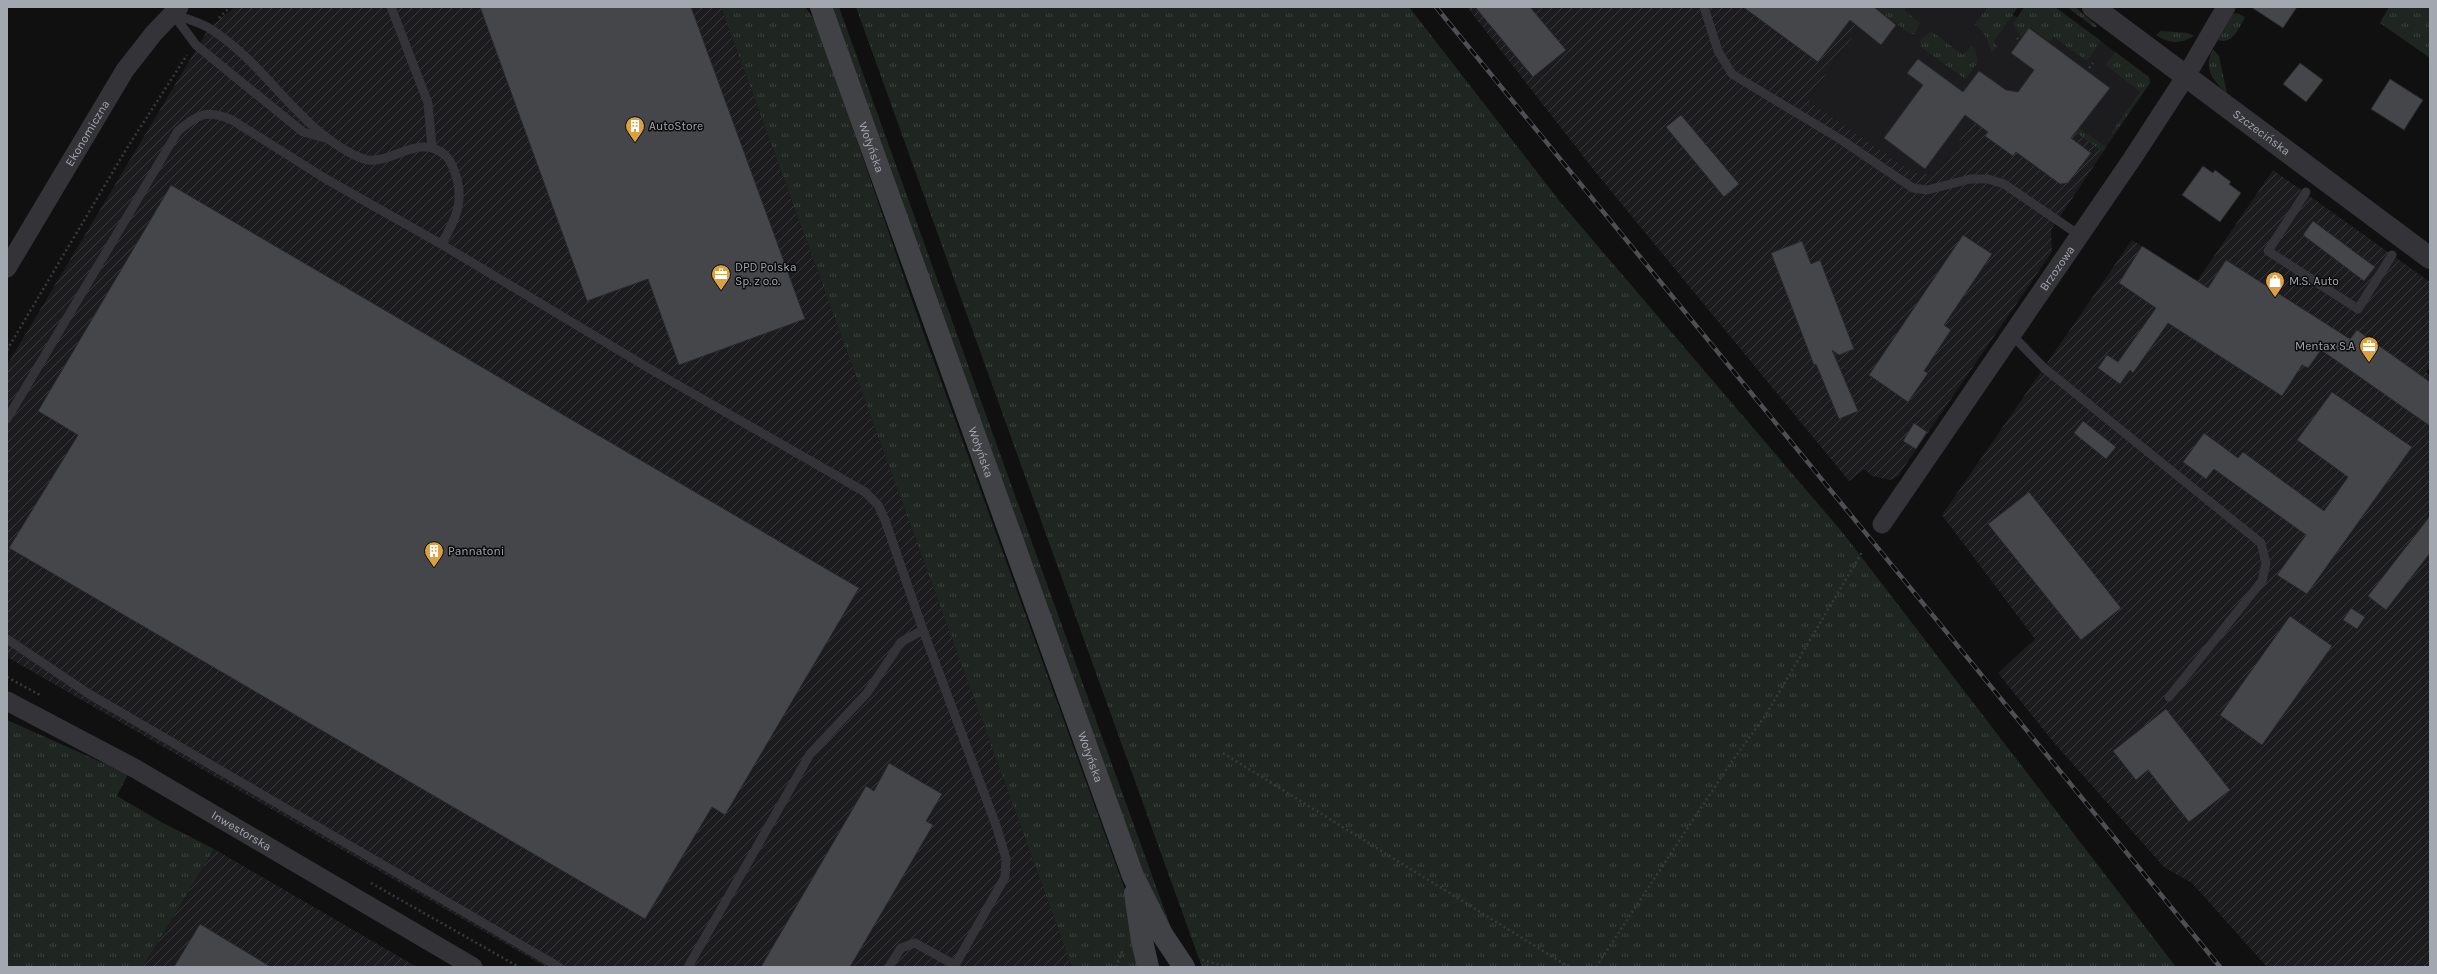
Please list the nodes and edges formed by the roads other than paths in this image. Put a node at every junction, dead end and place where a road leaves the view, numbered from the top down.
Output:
1 (391, 7) edge
2 (813, 7) edge
3 (821, 7) edge
4 (1704, 7) edge
5 (2093, 7) edge
6 (2226, 7) edge
7 (176, 10) edge
8 (828, 27) junction
9 (2186, 76) junction
10 (326, 138) junction
11 (432, 148) junction
12 (2306, 192) dead end
13 (2079, 235) junction
14 (441, 244) junction
15 (2392, 255) dead end
16 (2430, 258) edge
17 (7, 268) edge
18 (2012, 335) junction
19 (7, 419) edge
20 (1882, 524) dead end
21 (923, 630) junction
22 (7, 639) edge
23 (2169, 697) dead end
24 (7, 701) edge
25 (1133, 876) junction
26 (955, 966) edge
27 (473, 967) edge
28 (559, 967) edge
29 (688, 967) edge
30 (889, 967) edge
31 (1148, 967) edge
32 (1184, 967) edge

1 - 11 lane
2 - 8 main road, Wołyńska
3 - 8 main road, Wołyńska
4 - 13 lane
5 - 9 street, Szczecińska
6 - 9 street, Brzozowa
7 - 10 lane
7 - 10 lane
7 - 17 street, Ekonomiczna
8 - 25 main road, Wołyńska
9 - 13 street, Brzozowa
9 - 16 street, Szczecińska
10 - 11 lane
11 - 14 lane
12 - 15 lane
13 - 18 street, Brzozowa
14 - 19 lane
14 - 21 lane
18 - 20 street, Brzozowa
18 - 23 lane
21 - 26 lane
21 - 29 lane
22 - 28 lane
24 - 27 street, Inwestorska
25 - 31 main road, Wołyńska
25 - 32 main road, Wołyńska
26 - 30 lane

